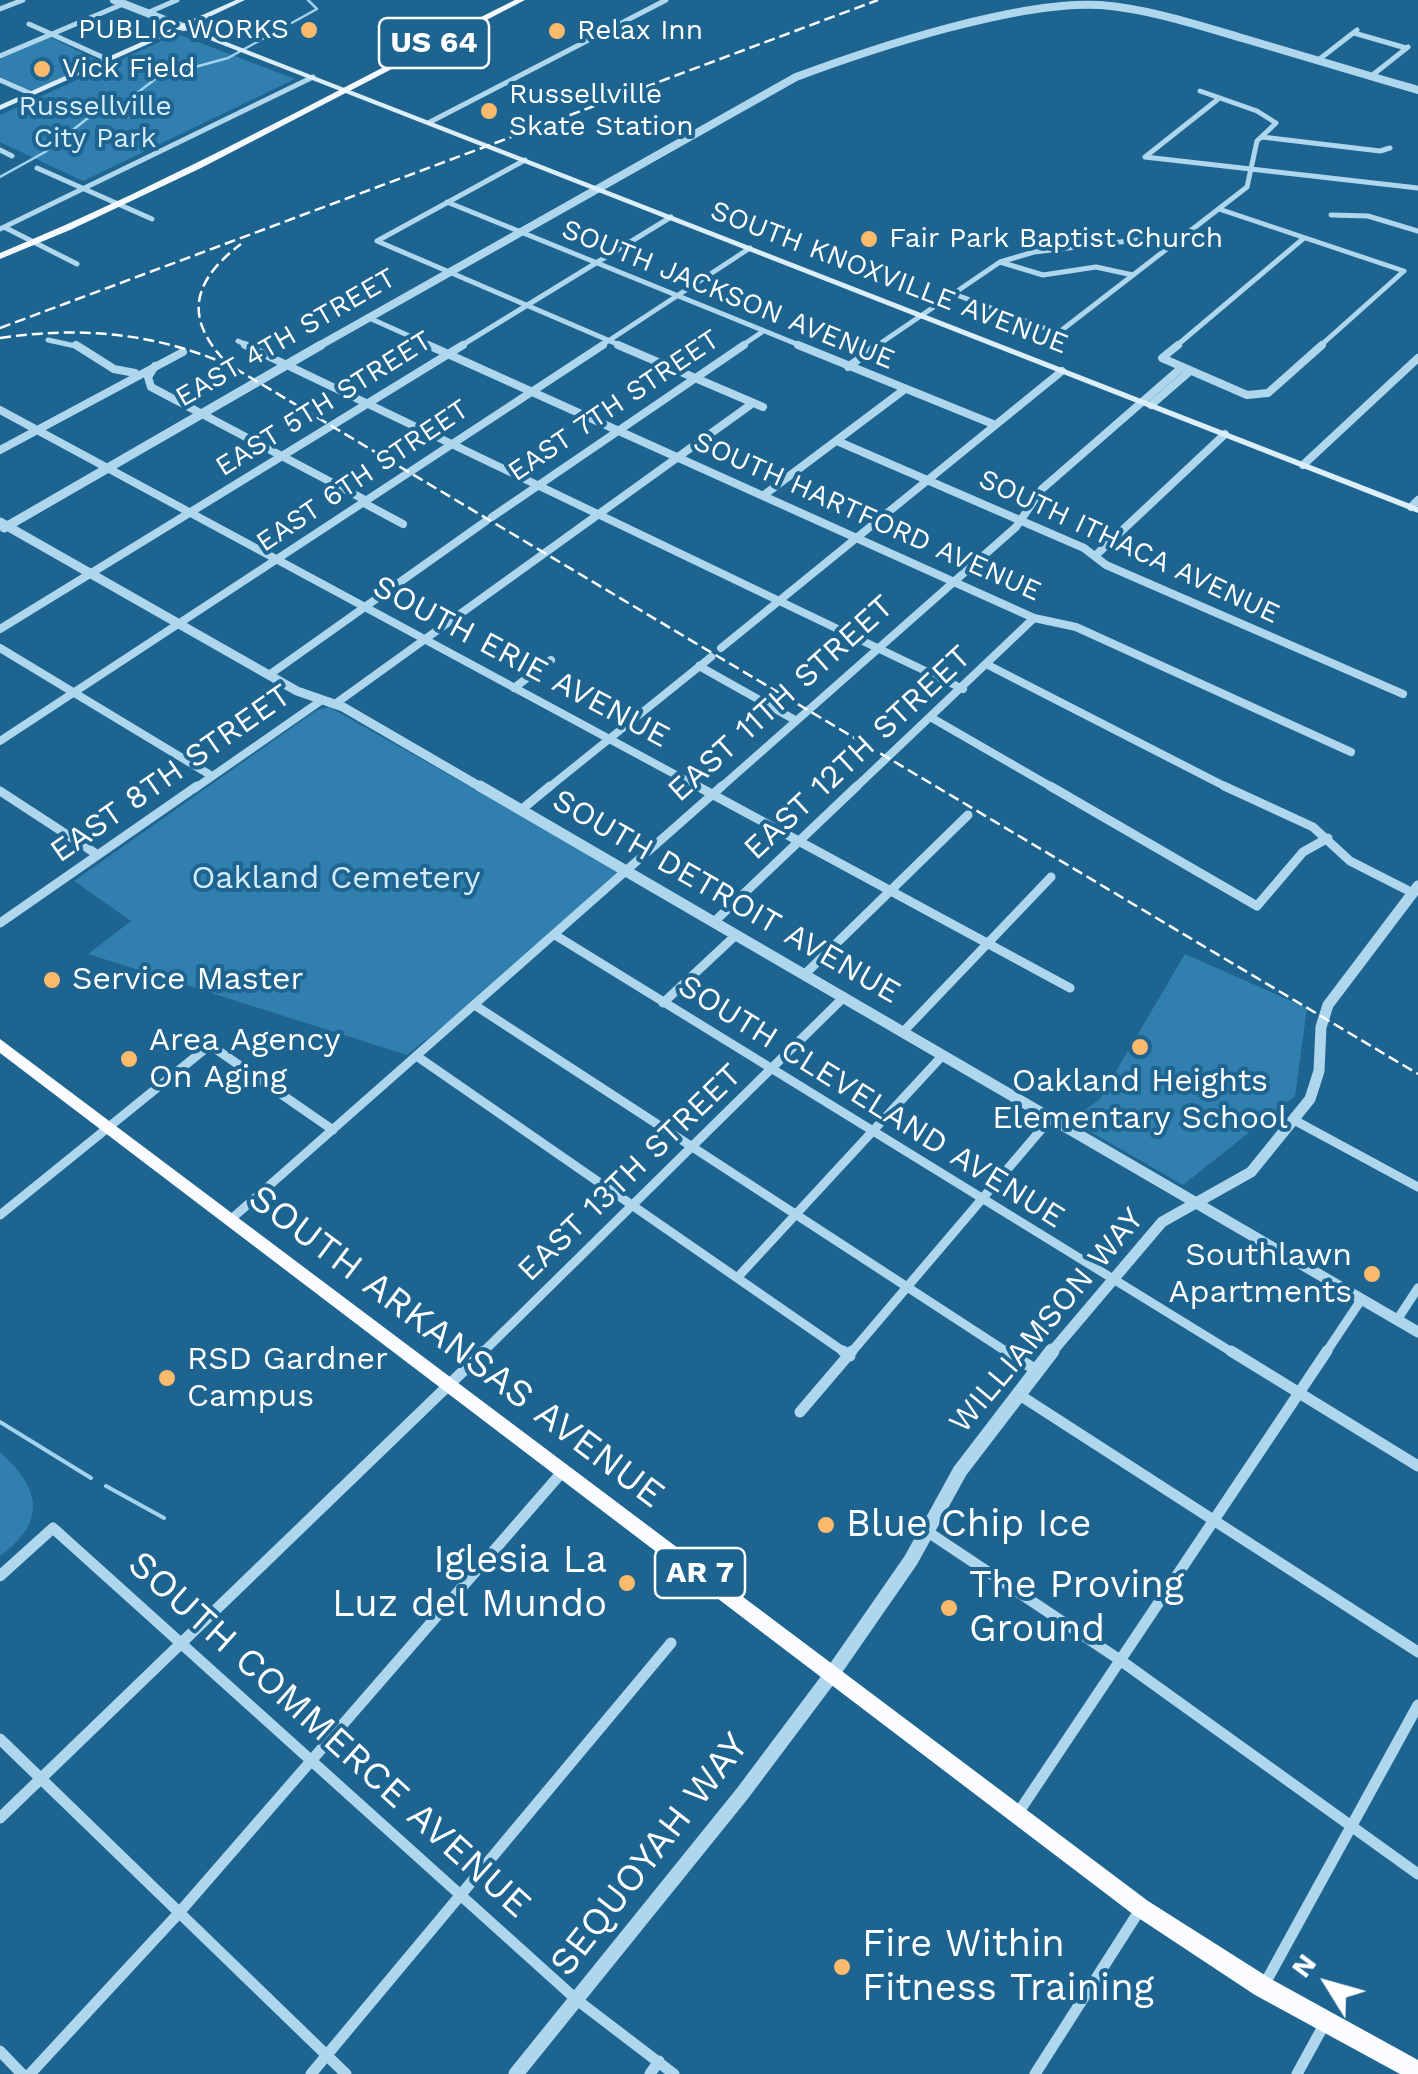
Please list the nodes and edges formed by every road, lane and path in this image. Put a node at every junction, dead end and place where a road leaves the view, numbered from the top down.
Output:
1 (22, 0) edge
2 (114, 0) edge
3 (177, 0) edge
4 (242, 0) edge
5 (520, 0) edge
6 (666, 0) edge
7 (124, 4) junction
8 (0, 9) edge
9 (147, 13) junction
10 (29, 24) dead end
11 (183, 27) junction
12 (51, 34) junction
13 (0, 56) edge
14 (109, 60) junction
15 (1317, 61) junction
16 (313, 77) junction
17 (1370, 77) junction
18 (0, 80) edge
19 (344, 89) junction
20 (1418, 90) edge
21 (1200, 91) dead end
22 (32, 94) junction
23 (1217, 100) junction
24 (0, 108) edge
25 (430, 122) junction
26 (1262, 136) junction
27 (1390, 148) dead end
28 (0, 150) edge
29 (12, 156) dead end
30 (1145, 156) joint
31 (525, 160) junction
32 (37, 168) dead end
33 (1251, 170) junction
34 (596, 187) junction
35 (81, 188) junction
36 (1418, 188) edge
37 (448, 202) junction
38 (121, 203) junction
39 (1219, 209) junction
40 (1331, 214) dead end
41 (671, 217) junction
42 (152, 219) dead end
43 (1, 227) edge
44 (517, 231) junction
45 (1418, 232) edge
46 (1304, 238) junction
47 (1146, 239) dead end
48 (36, 242) junction
49 (750, 248) junction
50 (0, 256) edge
51 (1000, 262) junction
52 (77, 264) dead end
53 (596, 264) junction
54 (446, 272) junction
55 (1133, 275) junction
56 (954, 294) junction
57 (676, 296) junction
58 (522, 307) junction
59 (918, 314) junction
60 (368, 317) junction
61 (762, 332) junction
62 (48, 340) dead end
63 (238, 342) dead end
64 (606, 342) junction
65 (183, 352) dead end
66 (447, 354) junction
67 (1418, 358) edge
68 (286, 364) junction
69 (155, 366) junction
70 (848, 367) junction
71 (1180, 369) junction
72 (1062, 370) junction
73 (143, 372) junction
74 (1190, 372) junction
75 (694, 379) junction
76 (906, 389) junction
77 (531, 392) junction
78 (367, 402) junction
79 (753, 403) junction
80 (1146, 403) junction
81 (763, 407) dead end
82 (0, 410) edge
83 (200, 414) junction
84 (993, 424) junction
85 (36, 430) junction
86 (619, 431) junction
87 (1225, 434) junction
88 (837, 441) junction
89 (452, 443) junction
90 (0, 450) edge
91 (284, 456) junction
92 (678, 457) junction
93 (1304, 465) junction
94 (106, 469) junction
95 (926, 479) junction
96 (539, 486) junction
97 (764, 495) junction
98 (363, 501) junction
99 (1416, 506) edge
100 (190, 514) junction
101 (599, 514) junction
102 (1020, 521) junction
103 (403, 524) dead end
104 (2, 526) edge
105 (856, 536) junction
106 (1096, 556) junction
107 (277, 560) junction
108 (90, 574) junction
109 (952, 580) junction
110 (780, 599) junction
111 (366, 608) junction
112 (1034, 618) junction
113 (179, 625) junction
114 (0, 629) edge
115 (424, 640) junction
116 (877, 647) junction
117 (0, 648) edge
118 (721, 648) dead end
119 (710, 657) dead end
120 (551, 660) dead end
121 (988, 665) junction
122 (700, 666) junction
123 (270, 675) junction
124 (514, 688) junction
125 (962, 689) junction
126 (74, 693) junction
127 (1403, 694) dead end
128 (322, 700) junction
129 (335, 704) junction
130 (932, 718) junction
131 (795, 720) junction
132 (609, 738) junction
133 (0, 741) edge
134 (1351, 752) dead end
135 (212, 776) junction
136 (0, 791) edge
137 (712, 792) junction
138 (521, 810) junction
139 (968, 815) dead end
140 (1328, 838) junction
141 (800, 841) junction
142 (98, 855) junction
143 (626, 871) junction
144 (1051, 877) dead end
145 (1415, 889) edge
146 (892, 891) junction
147 (714, 922) junction
148 (0, 923) edge
149 (555, 935) junction
150 (736, 935) junction
151 (988, 943) junction
152 (805, 974) junction
153 (1070, 988) dead end
154 (844, 998) junction
155 (662, 1003) junction
156 (476, 1006) junction
157 (903, 1032) junction
158 (0, 1045) edge
159 (418, 1056) junction
160 (944, 1056) junction
161 (773, 1070) junction
162 (1051, 1118) junction
163 (1294, 1120) junction
164 (109, 1128) junction
165 (333, 1130) junction
166 (872, 1132) junction
167 (692, 1148) junction
168 (1418, 1188) edge
169 (981, 1201) junction
170 (1197, 1202) junction
171 (634, 1206) junction
172 (1, 1212) edge
173 (794, 1216) junction
174 (229, 1221) junction
175 (738, 1278) junction
176 (1114, 1280) junction
177 (1418, 1288) edge
178 (907, 1289) junction
179 (1362, 1300) junction
180 (1397, 1320) junction
181 (1418, 1332) edge
182 (850, 1356) junction
183 (1036, 1370) junction
184 (448, 1382) junction
185 (1018, 1394) junction
186 (1299, 1395) junction
187 (800, 1412) dead end
188 (1418, 1466) edge
189 (563, 1471) junction
190 (1215, 1522) junction
191 (53, 1528) joint
192 (928, 1532) junction
193 (0, 1576) edge
194 (179, 1641) junction
195 (670, 1643) dead end
196 (1418, 1652) edge
197 (1120, 1660) junction
198 (832, 1674) junction
199 (1418, 1706) edge
200 (0, 1738) edge
201 (312, 1761) junction
202 (40, 1777) junction
203 (1017, 1815) junction
204 (0, 1818) edge
205 (1349, 1827) junction
206 (1418, 1874) edge
207 (463, 1896) junction
208 (1140, 1908) junction
209 (178, 1914) junction
210 (1262, 1988) junction
211 (577, 2000) junction
212 (1325, 2023) junction
213 (0, 2050) edge
214 (326, 2055) junction
215 (660, 2061) junction
216 (1418, 2072) edge
217 (22, 2074) edge
218 (30, 2074) edge
219 (311, 2074) edge
220 (346, 2074) edge
221 (516, 2074) edge
222 (650, 2074) edge
223 (674, 2074) edge
224 (1035, 2074) edge
225 (1297, 2074) edge

1 - 8 street
2 - 7 street
3 - 9 street
4 - 11 main road
5 - 19 main road, US 64
6 - 25 street
7 - 9 street
7 - 12 street
9 - 11 street
10 - 12 street
11 - 14 main road
11 - 16 main road, SOUTH KNOXVILLE AVENUE
12 - 13 street
12 - 14 street
14 - 22 main road
15 - 17 street, EAST 4TH STREET
15 - 17 street
15 - 34 street, EAST 4TH STREET
16 - 19 main road, SOUTH KNOXVILLE AVENUE
16 - 35 street
17 - 20 street, EAST 4TH STREET
18 - 22 street
19 - 25 main road, SOUTH KNOXVILLE AVENUE
19 - 38 main road, US 64
21 - 23 street
22 - 24 main road
23 - 26 street
23 - 30 street
25 - 31 main road, SOUTH KNOXVILLE AVENUE
26 - 27 street
26 - 33 street
28 - 29 street
30 - 33 street
31 - 34 main road, SOUTH KNOXVILLE AVENUE
31 - 37 street
32 - 35 street
33 - 36 street
33 - 39 street
34 - 41 main road, SOUTH KNOXVILLE AVENUE
34 - 44 street, EAST 4TH STREET
35 - 38 street
35 - 43 street
37 - 44 street, SOUTH JACKSON AVENUE
37 - 54 street
38 - 42 street
38 - 48 main road, US 64
39 - 46 street
39 - 55 street
40 - 45 street
41 - 49 main road, SOUTH KNOXVILLE AVENUE
41 - 53 street, EAST 5TH STREET
43 - 48 street
44 - 53 street, SOUTH JACKSON AVENUE
44 - 54 street, EAST 4TH STREET
46 - 71 street
46 - 74 street
47 - 51 street
48 - 50 main road, US 64
48 - 52 street
49 - 57 street, EAST 6TH STREET
49 - 59 main road, SOUTH KNOXVILLE AVENUE
51 - 55 street
51 - 56 street
53 - 57 street, SOUTH JACKSON AVENUE
53 - 58 street, EAST 5TH STREET
54 - 58 street
54 - 60 street, EAST 4TH STREET
55 - 56 street
56 - 59 street
57 - 61 street, SOUTH JACKSON AVENUE
57 - 64 street, EAST 6TH STREET
58 - 64 street
58 - 66 street, EAST 5TH STREET
59 - 70 street
59 - 72 main road, SOUTH KNOXVILLE AVENUE
60 - 66 street, SOUTH HARTFORD AVENUE
60 - 68 street, EAST 4TH STREET
61 - 70 street, SOUTH JACKSON AVENUE
61 - 75 street, EAST 7TH STREET
62 - 73 street
63 - 68 street
64 - 75 street
64 - 77 street, EAST 6TH STREET
65 - 69 street
66 - 77 street, SOUTH HARTFORD AVENUE
66 - 78 street, EAST 5TH STREET
67 - 93 street
68 - 78 street
68 - 83 street, EAST 4TH STREET
69 - 73 street
69 - 83 street
70 - 76 street, SOUTH JACKSON AVENUE
71 - 74 street
71 - 80 street, EAST 11TH STREET
72 - 80 main road, SOUTH KNOXVILLE AVENUE
72 - 84 street
73 - 85 street
74 - 80 street, EAST 11TH STREET
75 - 79 street
75 - 86 street, EAST 7TH STREET
76 - 84 street, SOUTH JACKSON AVENUE
76 - 88 street
77 - 86 street, SOUTH HARTFORD AVENUE
77 - 89 street, EAST 6TH STREET
78 - 89 street
78 - 91 street, EAST 5TH STREET
79 - 81 street
79 - 92 street, EAST 8TH STREET
80 - 87 main road, SOUTH KNOXVILLE AVENUE
80 - 102 street, EAST 11TH STREET
82 - 85 street, SOUTH ERIE AVENUE
83 - 91 street
83 - 94 street, EAST 4TH STREET
84 - 95 street
85 - 90 street
85 - 94 street, SOUTH ERIE AVENUE
86 - 92 street, SOUTH HARTFORD AVENUE
86 - 96 street, EAST 7TH STREET
87 - 93 main road, SOUTH KNOXVILLE AVENUE
87 - 106 street
88 - 95 street, SOUTH ITHACA AVENUE
88 - 97 street
89 - 96 street
89 - 98 street, EAST 6TH STREET
91 - 98 street
91 - 100 street, EAST 5TH STREET
92 - 97 street, SOUTH HARTFORD AVENUE
92 - 101 street, EAST 8TH STREET
93 - 99 main road, SOUTH KNOXVILLE AVENUE
94 - 100 street, SOUTH ERIE AVENUE
94 - 104 street, EAST 4TH STREET
95 - 102 street, SOUTH ITHACA AVENUE
95 - 105 street
96 - 101 street
96 - 111 street, EAST 7TH STREET
97 - 105 street, SOUTH HARTFORD AVENUE
98 - 103 street
98 - 107 street, EAST 6TH STREET
100 - 107 street, SOUTH ERIE AVENUE
100 - 108 street, EAST 5TH STREET
101 - 110 street
101 - 115 street, EAST 8TH STREET
102 - 106 street, SOUTH ITHACA AVENUE
102 - 109 street, EAST 11TH STREET
104 - 108 street, SOUTH DETROIT AVENUE
105 - 109 street, SOUTH HARTFORD AVENUE
105 - 110 street
106 - 127 street, SOUTH ITHACA AVENUE
107 - 111 street, SOUTH ERIE AVENUE
107 - 113 street, EAST 6TH STREET
108 - 113 street, SOUTH DETROIT AVENUE
108 - 114 street, EAST 5TH STREET
109 - 112 street, SOUTH HARTFORD AVENUE
109 - 116 street, EAST 11TH STREET
110 - 116 street
110 - 118 street
111 - 115 street, SOUTH ERIE AVENUE
111 - 123 street, EAST 7TH STREET
112 - 121 street, EAST 12TH STREET
112 - 134 street, SOUTH HARTFORD AVENUE
113 - 123 street, SOUTH DETROIT AVENUE
113 - 126 street, EAST 6TH STREET
115 - 124 street, SOUTH ERIE AVENUE
115 - 129 street, EAST 8TH STREET
116 - 125 street
116 - 131 street, EAST 11TH STREET
117 - 126 street
119 - 122 street
120 - 124 street
121 - 125 street, EAST 12TH STREET
121 - 140 street
122 - 131 street
122 - 132 street
123 - 128 street, SOUTH DETROIT AVENUE
124 - 132 street, SOUTH ERIE AVENUE
125 - 130 street, EAST 12TH STREET
126 - 133 street, EAST 6TH STREET
126 - 135 street
128 - 129 street, SOUTH DETROIT AVENUE
128 - 135 street, EAST 8TH STREET
129 - 138 street, SOUTH DETROIT AVENUE
130 - 140 street
130 - 141 street, EAST 12TH STREET
131 - 137 street, EAST 11TH STREET
132 - 137 street, SOUTH ERIE AVENUE
132 - 138 street
135 - 142 street, EAST 8TH STREET
136 - 142 street
137 - 141 street, SOUTH ERIE AVENUE
137 - 143 street, EAST 11TH STREET
138 - 143 street, SOUTH DETROIT AVENUE
139 - 146 street
140 - 145 street
141 - 146 street, SOUTH ERIE AVENUE
141 - 147 street, EAST 12TH STREET
142 - 148 street, EAST 8TH STREET
143 - 147 street, SOUTH DETROIT AVENUE
143 - 149 street, EAST 11TH STREET
144 - 151 street
145 - 163 street, WILLIAMSON WAY
146 - 151 street, SOUTH ERIE AVENUE
146 - 152 street
147 - 150 street, SOUTH DETROIT AVENUE
149 - 155 street, SOUTH CLEVELAND AVENUE
149 - 156 street, EAST 11TH STREET
150 - 152 street, SOUTH DETROIT AVENUE
150 - 155 street
151 - 153 street, SOUTH ERIE AVENUE
151 - 157 street
152 - 154 street, SOUTH DETROIT AVENUE
154 - 157 street, SOUTH DETROIT AVENUE
154 - 161 street, EAST 13TH STREET
155 - 161 street, SOUTH CLEVELAND AVENUE
156 - 159 street, EAST 11TH STREET
156 - 167 street
157 - 160 street, SOUTH DETROIT AVENUE
158 - 164 highway, SOUTH ARKANSAS AVENUE / AR 7
159 - 165 street, EAST 11TH STREET
159 - 171 street
160 - 162 street, SOUTH DETROIT AVENUE
160 - 166 street
161 - 166 street, SOUTH CLEVELAND AVENUE
161 - 167 street, EAST 13TH STREET
162 - 169 street
162 - 170 street, SOUTH DETROIT AVENUE
163 - 168 street
163 - 170 street, WILLIAMSON WAY
164 - 165 street
164 - 172 street
164 - 174 highway, SOUTH ARKANSAS AVENUE / AR 7
165 - 174 street, EAST 11TH STREET
166 - 169 street, SOUTH CLEVELAND AVENUE
166 - 173 street
167 - 171 street, EAST 13TH STREET
167 - 173 street
169 - 176 street, SOUTH CLEVELAND AVENUE
169 - 178 street
170 - 176 street, WILLIAMSON WAY
170 - 179 street, SOUTH DETROIT AVENUE
171 - 175 street
171 - 184 street, EAST 13TH STREET
173 - 175 street
173 - 178 street
174 - 184 highway, SOUTH ARKANSAS AVENUE / AR 7
175 - 182 street
176 - 183 street, WILLIAMSON WAY
176 - 186 street, SOUTH CLEVELAND AVENUE
177 - 180 street
178 - 182 street
178 - 183 street
179 - 180 street, SOUTH DETROIT AVENUE
179 - 186 street
180 - 181 street, SOUTH DETROIT AVENUE
182 - 187 street
183 - 185 street, WILLIAMSON WAY
184 - 189 highway, SOUTH ARKANSAS AVENUE / AR 7
184 - 194 street, EAST 13TH STREET
185 - 190 street
185 - 192 street, WILLIAMSON WAY
186 - 188 street, SOUTH CLEVELAND AVENUE
186 - 190 street
189 - 198 highway, SOUTH ARKANSAS AVENUE / AR 7
189 - 201 street
190 - 196 street
190 - 197 street
191 - 193 street
191 - 194 street, SOUTH COMMERCE AVENUE
192 - 197 street
192 - 198 street, WILLIAMSON WAY
194 - 201 street, SOUTH COMMERCE AVENUE
194 - 202 street, EAST 13TH STREET
195 - 207 street
197 - 203 street
197 - 205 street
198 - 203 highway, SOUTH ARKANSAS AVENUE / AR 7
198 - 211 street, SEQUOYAH WAY
199 - 205 street
200 - 202 street
201 - 207 street, SOUTH COMMERCE AVENUE
201 - 209 street
202 - 204 street, EAST 13TH STREET
202 - 209 street
203 - 208 highway, SOUTH ARKANSAS AVENUE / AR 7
205 - 206 street
205 - 210 street
207 - 211 street, SOUTH COMMERCE AVENUE
207 - 214 street
208 - 210 highway, SOUTH ARKANSAS AVENUE / AR 7
208 - 224 street
209 - 214 street
209 - 218 street
210 - 212 highway, SOUTH ARKANSAS AVENUE / AR 7
211 - 215 street, SOUTH COMMERCE AVENUE
211 - 221 street, SEQUOYAH WAY
212 - 216 highway, SOUTH ARKANSAS AVENUE / AR 7
212 - 225 street
213 - 217 street
214 - 219 street
214 - 220 street
215 - 222 street
215 - 223 street

